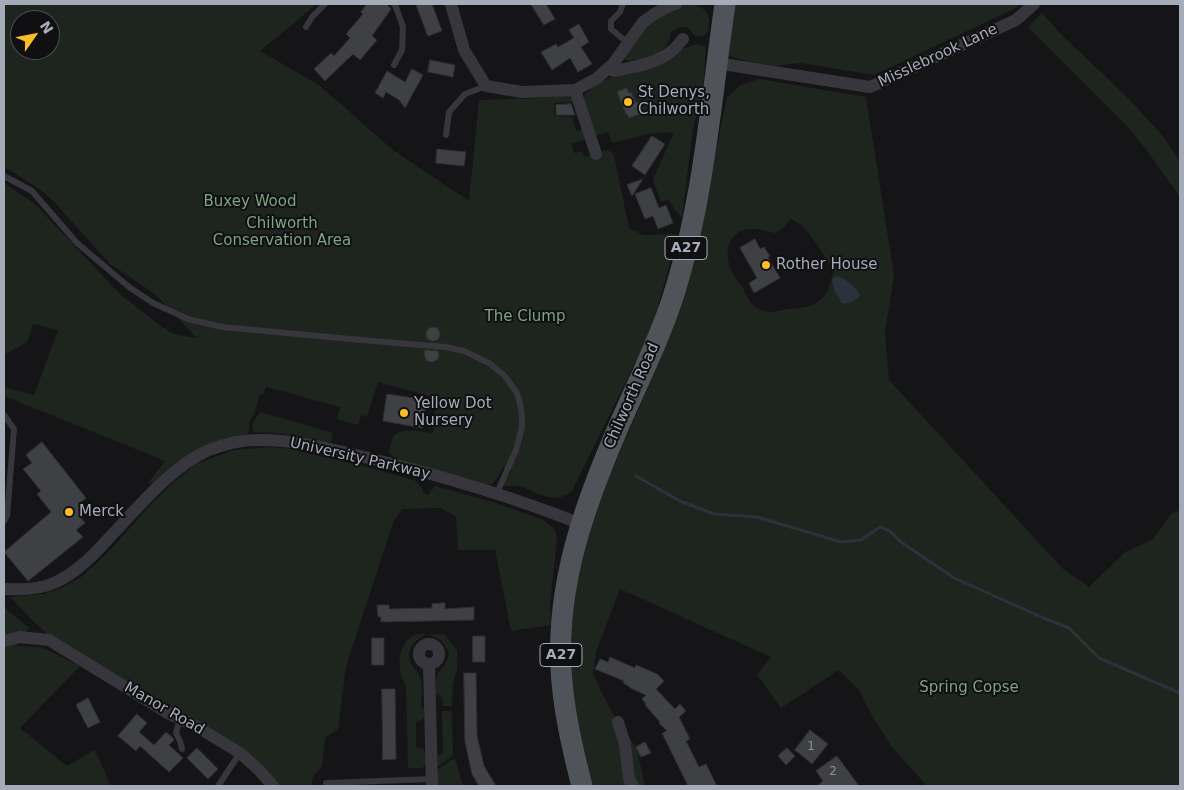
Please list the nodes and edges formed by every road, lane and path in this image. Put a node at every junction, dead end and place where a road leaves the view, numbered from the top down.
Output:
1 (325, 4) edge
2 (394, 4) edge
3 (451, 4) edge
4 (623, 4) edge
5 (676, 4) edge
6 (721, 4) edge
7 (1034, 4) edge
8 (306, 27) dead end
9 (683, 39) dead end
10 (628, 43) junction
11 (716, 63) junction
12 (394, 65) dead end
13 (608, 68) junction
14 (486, 86) junction
15 (575, 90) junction
16 (446, 135) dead end
17 (596, 154) dead end
18 (4, 176) edge
19 (4, 415) edge
20 (10, 470) junction
21 (4, 477) edge
22 (497, 493) junction
23 (4, 521) edge
24 (581, 524) junction
25 (4, 589) edge
26 (4, 641) edge
27 (429, 664) dead end
28 (180, 719) junction
29 (618, 722) dead end
30 (182, 749) dead end
31 (240, 753) junction
32 (432, 782) edge
33 (326, 783) dead end
34 (218, 786) edge
35 (273, 786) edge
36 (582, 786) edge
37 (633, 786) edge

1 - 8 lane
2 - 12 lane
3 - 14 street
4 - 10 lane
5 - 10 street
6 - 11 main road, Chilworth Road / A27
7 - 11 street, Misslebrook Lane
9 - 13 street
10 - 13 street
11 - 24 main road, Chilworth Road / A27
13 - 15 street
14 - 15 street
14 - 16 lane
15 - 17 street
18 - 22 lane
19 - 20 lane
20 - 21 lane
20 - 23 lane
22 - 24 street, University Parkway
22 - 25 street, University Parkway
24 - 36 main road, Chilworth Road / A27
26 - 28 street, Manor Road
27 - 32 street
28 - 30 lane
28 - 31 street, Manor Road
29 - 37 street
31 - 34 lane
31 - 35 street, Manor Road
32 - 33 lane

